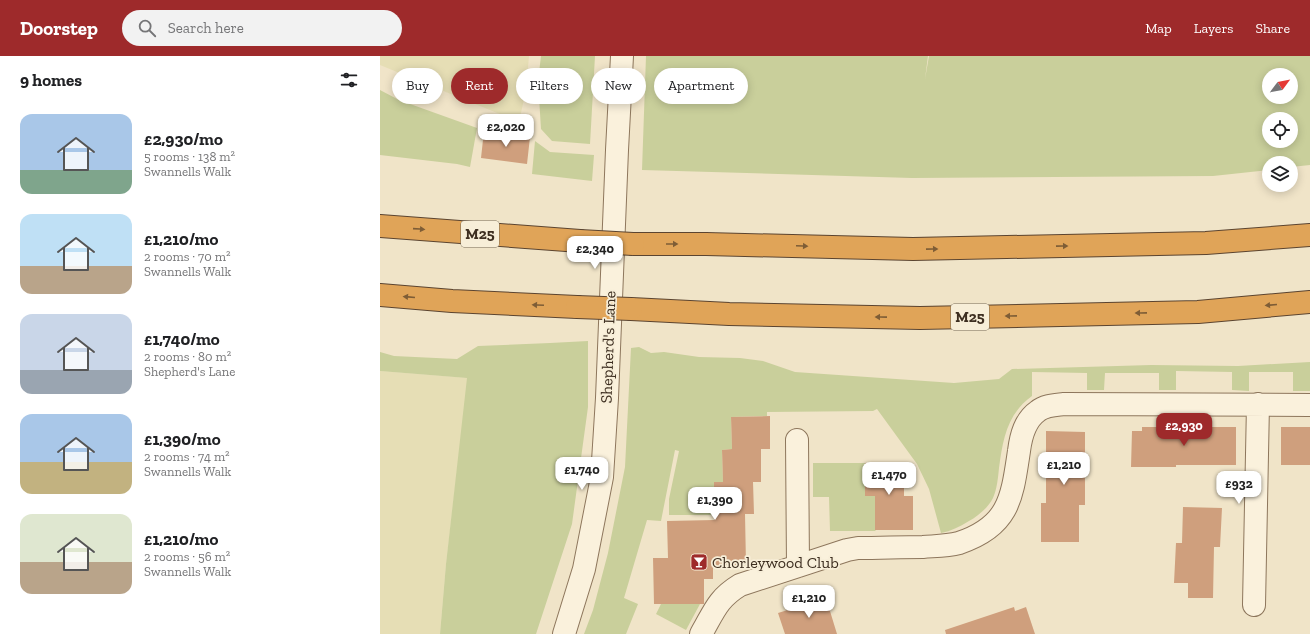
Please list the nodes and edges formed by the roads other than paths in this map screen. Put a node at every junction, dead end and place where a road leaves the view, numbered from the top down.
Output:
1 (622, 56) edge
2 (380, 226) edge
3 (1310, 235) edge
4 (380, 295) edge
5 (1310, 302) edge
6 (1258, 404) junction
7 (1310, 405) edge
8 (797, 440) dead end
9 (798, 566) junction
10 (1254, 605) dead end
11 (564, 634) edge
12 (701, 634) edge

1 - 11 street, Shepherd's Lane
2 -> 3 highway, M25, bridge
5 -> 4 highway, M25, bridge
6 - 7 street
6 - 9 street
6 - 10 street
8 - 9 street
9 - 12 street

